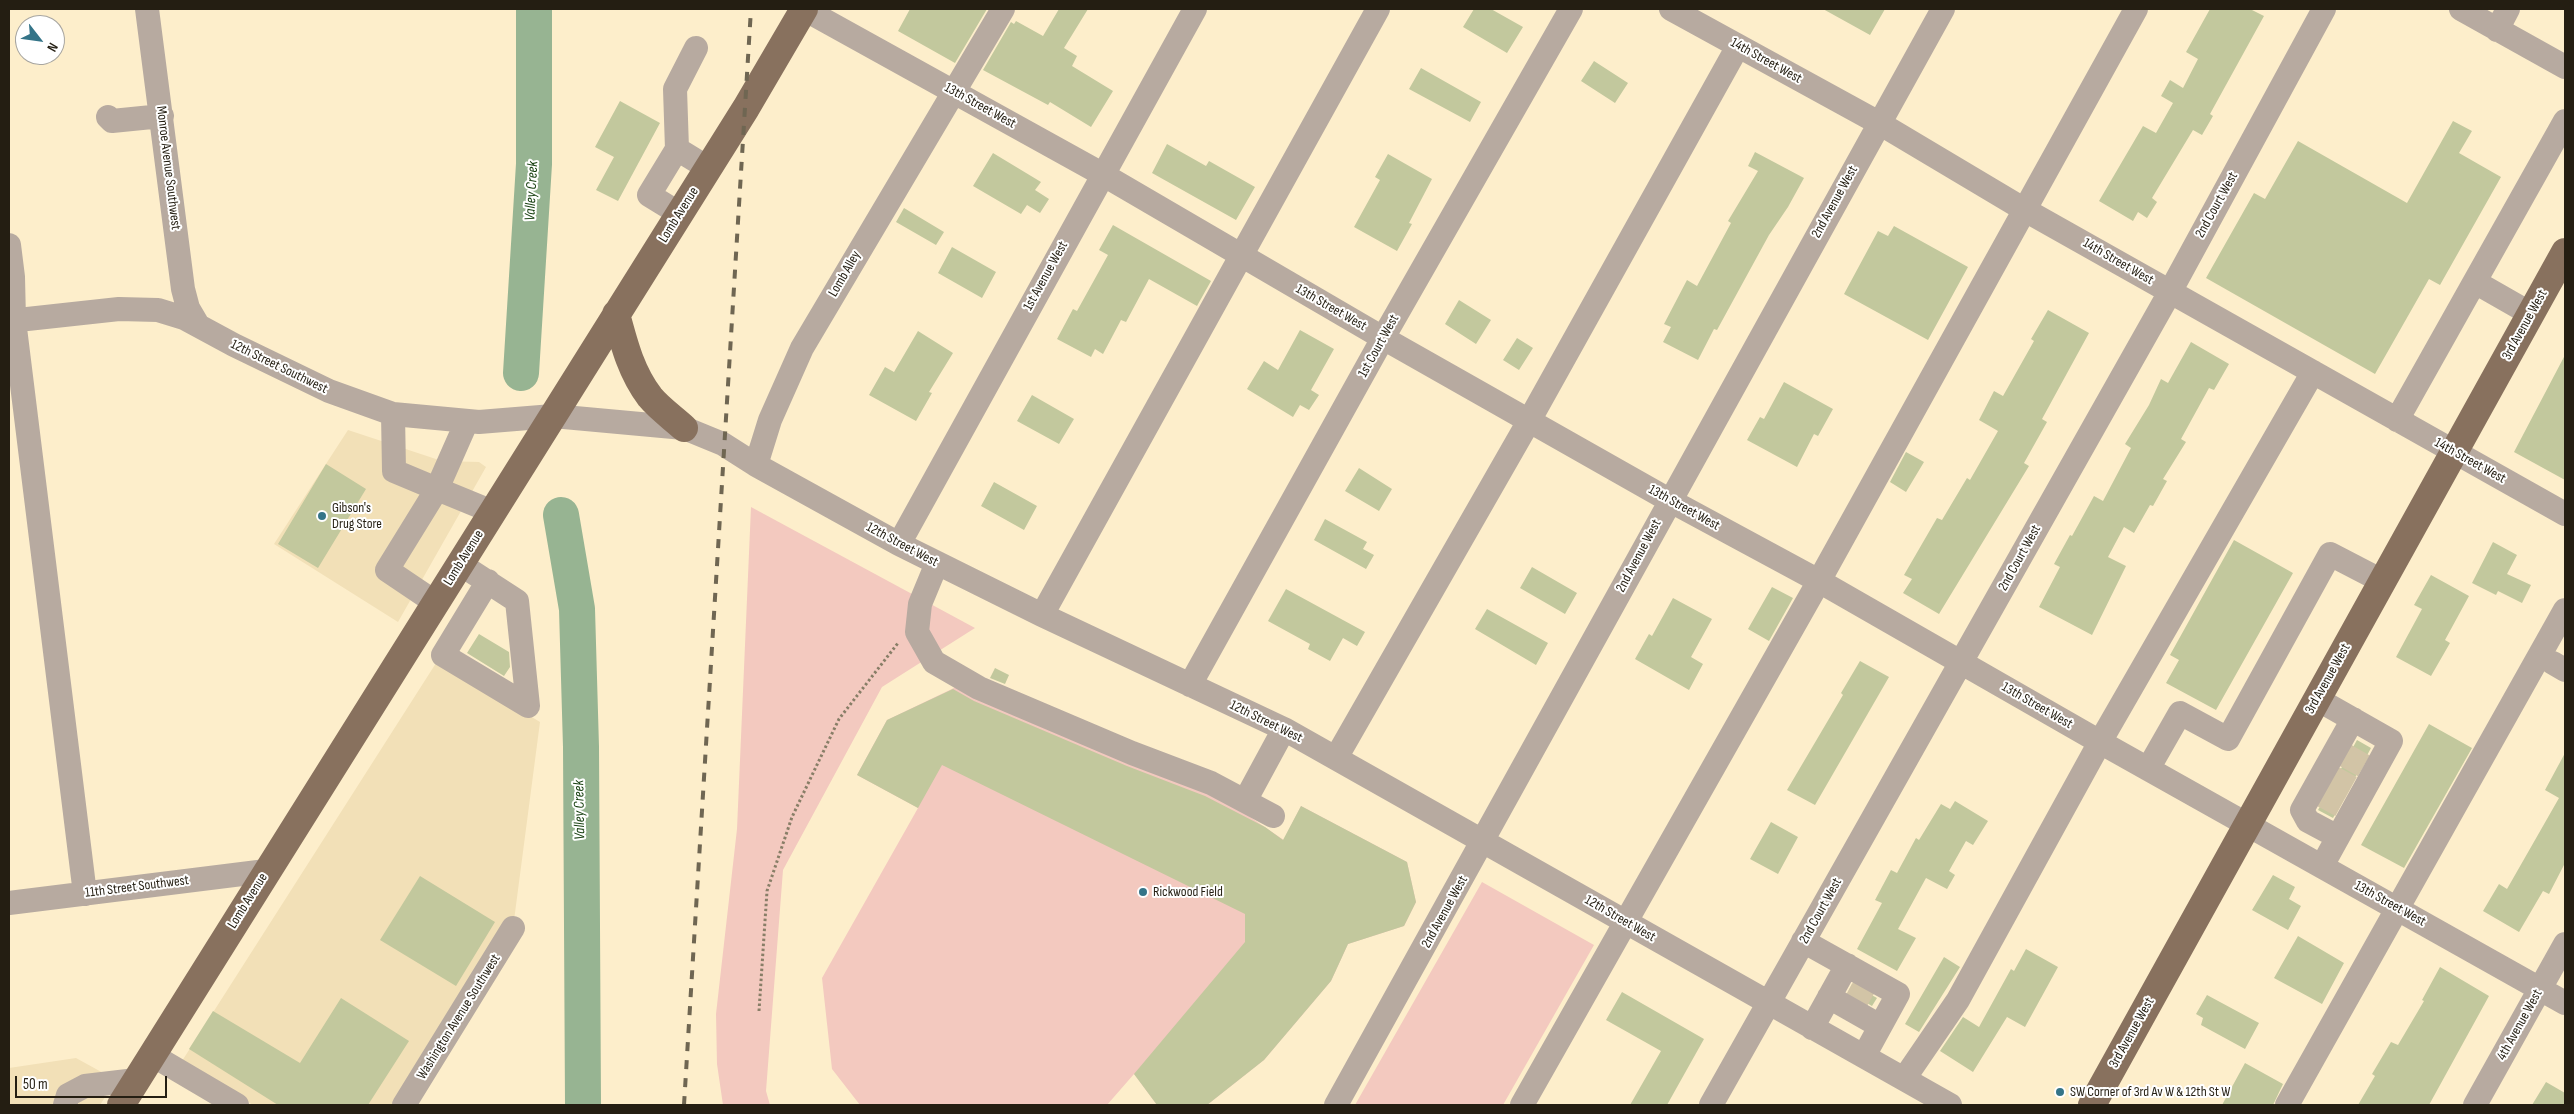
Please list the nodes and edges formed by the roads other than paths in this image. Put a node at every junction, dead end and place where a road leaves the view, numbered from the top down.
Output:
1 (147, 9) edge
2 (804, 9) edge
3 (1003, 9) edge
4 (1194, 9) edge
5 (1378, 9) edge
6 (1571, 9) edge
7 (1671, 9) edge
8 (1943, 9) edge
9 (2136, 9) edge
10 (2324, 9) edge
11 (2461, 9) edge
12 (2508, 9) edge
13 (2497, 30) junction
14 (1738, 46) junction
15 (696, 48) dead end
16 (2565, 66) edge
17 (953, 91) junction
18 (162, 116) junction
19 (108, 117) dead end
20 (2565, 121) edge
21 (1879, 123) junction
22 (677, 149) junction
23 (2557, 155) edge
24 (708, 168) junction
25 (1102, 174) junction
26 (2025, 210) junction
27 (680, 214) junction
28 (9, 245) edge
29 (2565, 252) edge
30 (1243, 256) junction
31 (2475, 282) junction
32 (2170, 292) junction
33 (616, 314) junction
34 (2531, 314) junction
35 (12, 320) edge
36 (198, 325) junction
37 (1383, 338) junction
38 (2313, 372) junction
39 (394, 414) junction
40 (553, 416) junction
41 (2398, 420) junction
42 (468, 421) junction
43 (1528, 421) junction
44 (684, 428) junction
45 (2454, 452) junction
46 (756, 465) junction
47 (437, 490) junction
48 (1669, 500) junction
49 (493, 512) junction
50 (2565, 514) edge
51 (899, 544) junction
52 (937, 563) junction
53 (460, 564) junction
54 (1819, 581) junction
55 (2382, 581) junction
56 (488, 582) junction
57 (432, 609) junction
58 (2565, 610) edge
59 (1042, 615) junction
60 (456, 632) junction
61 (1961, 663) junction
62 (1190, 685) junction
63 (2317, 699) junction
64 (2353, 719) junction
65 (1284, 730) junction
66 (2100, 742) junction
67 (1336, 758) junction
68 (2148, 770) junction
69 (1245, 801) junction
70 (1273, 816) dead end
71 (2247, 824) junction
72 (2338, 837) junction
73 (1484, 842) junction
74 (2322, 866) junction
75 (266, 871) junction
76 (85, 894) junction
77 (9, 903) edge
78 (2396, 908) junction
79 (1624, 922) junction
80 (513, 928) dead end
81 (1804, 941) junction
82 (2565, 944) edge
83 (1847, 966) junction
84 (2540, 989) junction
85 (1860, 995) junction
86 (1829, 997) junction
87 (1768, 1003) junction
88 (2565, 1003) edge
89 (1880, 1026) junction
90 (1812, 1028) junction
91 (152, 1055) junction
92 (1864, 1056) junction
93 (1904, 1079) junction
94 (136, 1080) junction
95 (1923, 1098) edge
96 (64, 1105) edge
97 (121, 1105) edge
98 (237, 1105) edge
99 (404, 1105) edge
100 (1336, 1105) edge
101 (1522, 1105) edge
102 (1711, 1105) edge
103 (1950, 1105) edge
104 (2092, 1105) edge
105 (2287, 1105) edge
106 (2476, 1105) edge

1 - 18 street, Monroe Avenue Southwest
2 - 17 street, 13th Street West
2 - 24 main road, Lomb Avenue
3 - 17 street, Lomb Alley
4 - 25 street, 1st Avenue West
5 - 30 street
6 - 37 street, 1st Court West
7 - 14 street, 14th Street West
8 - 21 street, 2nd Avenue West
9 - 26 street
10 - 32 street, 2nd Court West
11 - 13 street
12 - 13 street
13 - 16 street
14 - 21 street, 14th Street West
14 - 43 street
15 - 22 street
17 - 25 street, 13th Street West
17 - 46 street, Lomb Alley
18 - 19 street
18 - 36 street, Monroe Avenue Southwest
20 - 23 street
21 - 26 street, 14th Street West
21 - 48 street, 2nd Avenue West
22 - 24 street
22 - 27 street
23 - 31 street
24 - 27 main road, Lomb Avenue
25 - 30 street, 13th Street West
25 - 51 street, 1st Avenue West
26 - 32 street, 14th Street West
26 - 54 street
27 - 33 main road, Lomb Avenue
28 - 35 street
29 - 34 main road, 3rd Avenue West
30 - 37 street, 13th Street West
30 - 59 street
31 - 34 street
31 - 41 street
32 - 38 street, 14th Street West
32 - 61 street, 2nd Court West
33 - 40 main road, Lomb Avenue
33 - 44 main road
34 - 45 main road, 3rd Avenue West
35 - 36 street, 12th Street Southwest
35 - 76 street
36 - 39 street, 12th Street Southwest
37 - 43 street, 13th Street West
37 - 62 street, 1st Court West
38 - 41 street, 14th Street West
38 - 66 street
39 - 42 street, 12th Street Southwest
39 - 47 street
40 - 42 street, 12th Street Southwest
40 - 44 street, 12th Street West
40 - 49 main road, Lomb Avenue
41 - 45 street, 14th Street West
42 - 47 street
43 - 48 street, 13th Street West
43 - 67 street
44 - 46 street, 12th Street West
45 - 50 street, 14th Street West
45 - 55 main road, 3rd Avenue West
46 - 51 street, 12th Street West
47 - 49 street
47 - 57 street
48 - 54 street, 13th Street West
48 - 73 street, 2nd Avenue West
49 - 53 main road, Lomb Avenue
51 - 52 street, 12th Street West
52 - 59 street, 12th Street West
52 - 69 street
53 - 56 street
53 - 57 main road, Lomb Avenue
54 - 61 street, 13th Street West
54 - 79 street
55 - 63 main road, 3rd Avenue West
55 - 68 street
56 - 60 street
56 - 60 street
57 - 60 street
57 - 75 main road, Lomb Avenue
58 - 78 street
59 - 62 street, 12th Street West
61 - 66 street, 13th Street West
61 - 81 street, 2nd Court West
62 - 65 street, 12th Street West
63 - 64 street
63 - 71 main road, 3rd Avenue West
64 - 72 street
64 - 72 street
65 - 67 street, 12th Street West
65 - 69 street
66 - 68 street, 13th Street West
66 - 93 street
67 - 73 street, 12th Street West
68 - 71 street, 13th Street West
69 - 70 street
71 - 74 street, 13th Street West
71 - 104 main road, 3rd Avenue West
72 - 74 street
73 - 79 street, 12th Street West
73 - 100 street, 2nd Avenue West
74 - 78 street, 13th Street West
75 - 76 street, 11th Street Southwest
75 - 91 main road, Lomb Avenue
76 - 77 street, 11th Street Southwest
78 - 84 street, 13th Street West
78 - 105 street
79 - 87 street, 12th Street West
79 - 101 street
80 - 99 street, Washington Avenue Southwest
81 - 83 street
81 - 87 street, 2nd Court West
82 - 84 street, 4th Avenue West
83 - 85 street
83 - 86 street
84 - 88 street, 13th Street West
84 - 106 street, 4th Avenue West
85 - 86 street
85 - 89 street
85 - 89 street
86 - 90 street
87 - 90 street, 12th Street West
87 - 102 street, 2nd Court West
89 - 92 street
90 - 92 street, 12th Street West
91 - 94 main road, Lomb Avenue
91 - 98 street
92 - 93 street, 12th Street West
93 - 95 street, 12th Street West
94 - 96 street
94 - 97 main road, Lomb Avenue
95 - 103 street, 12th Street West

